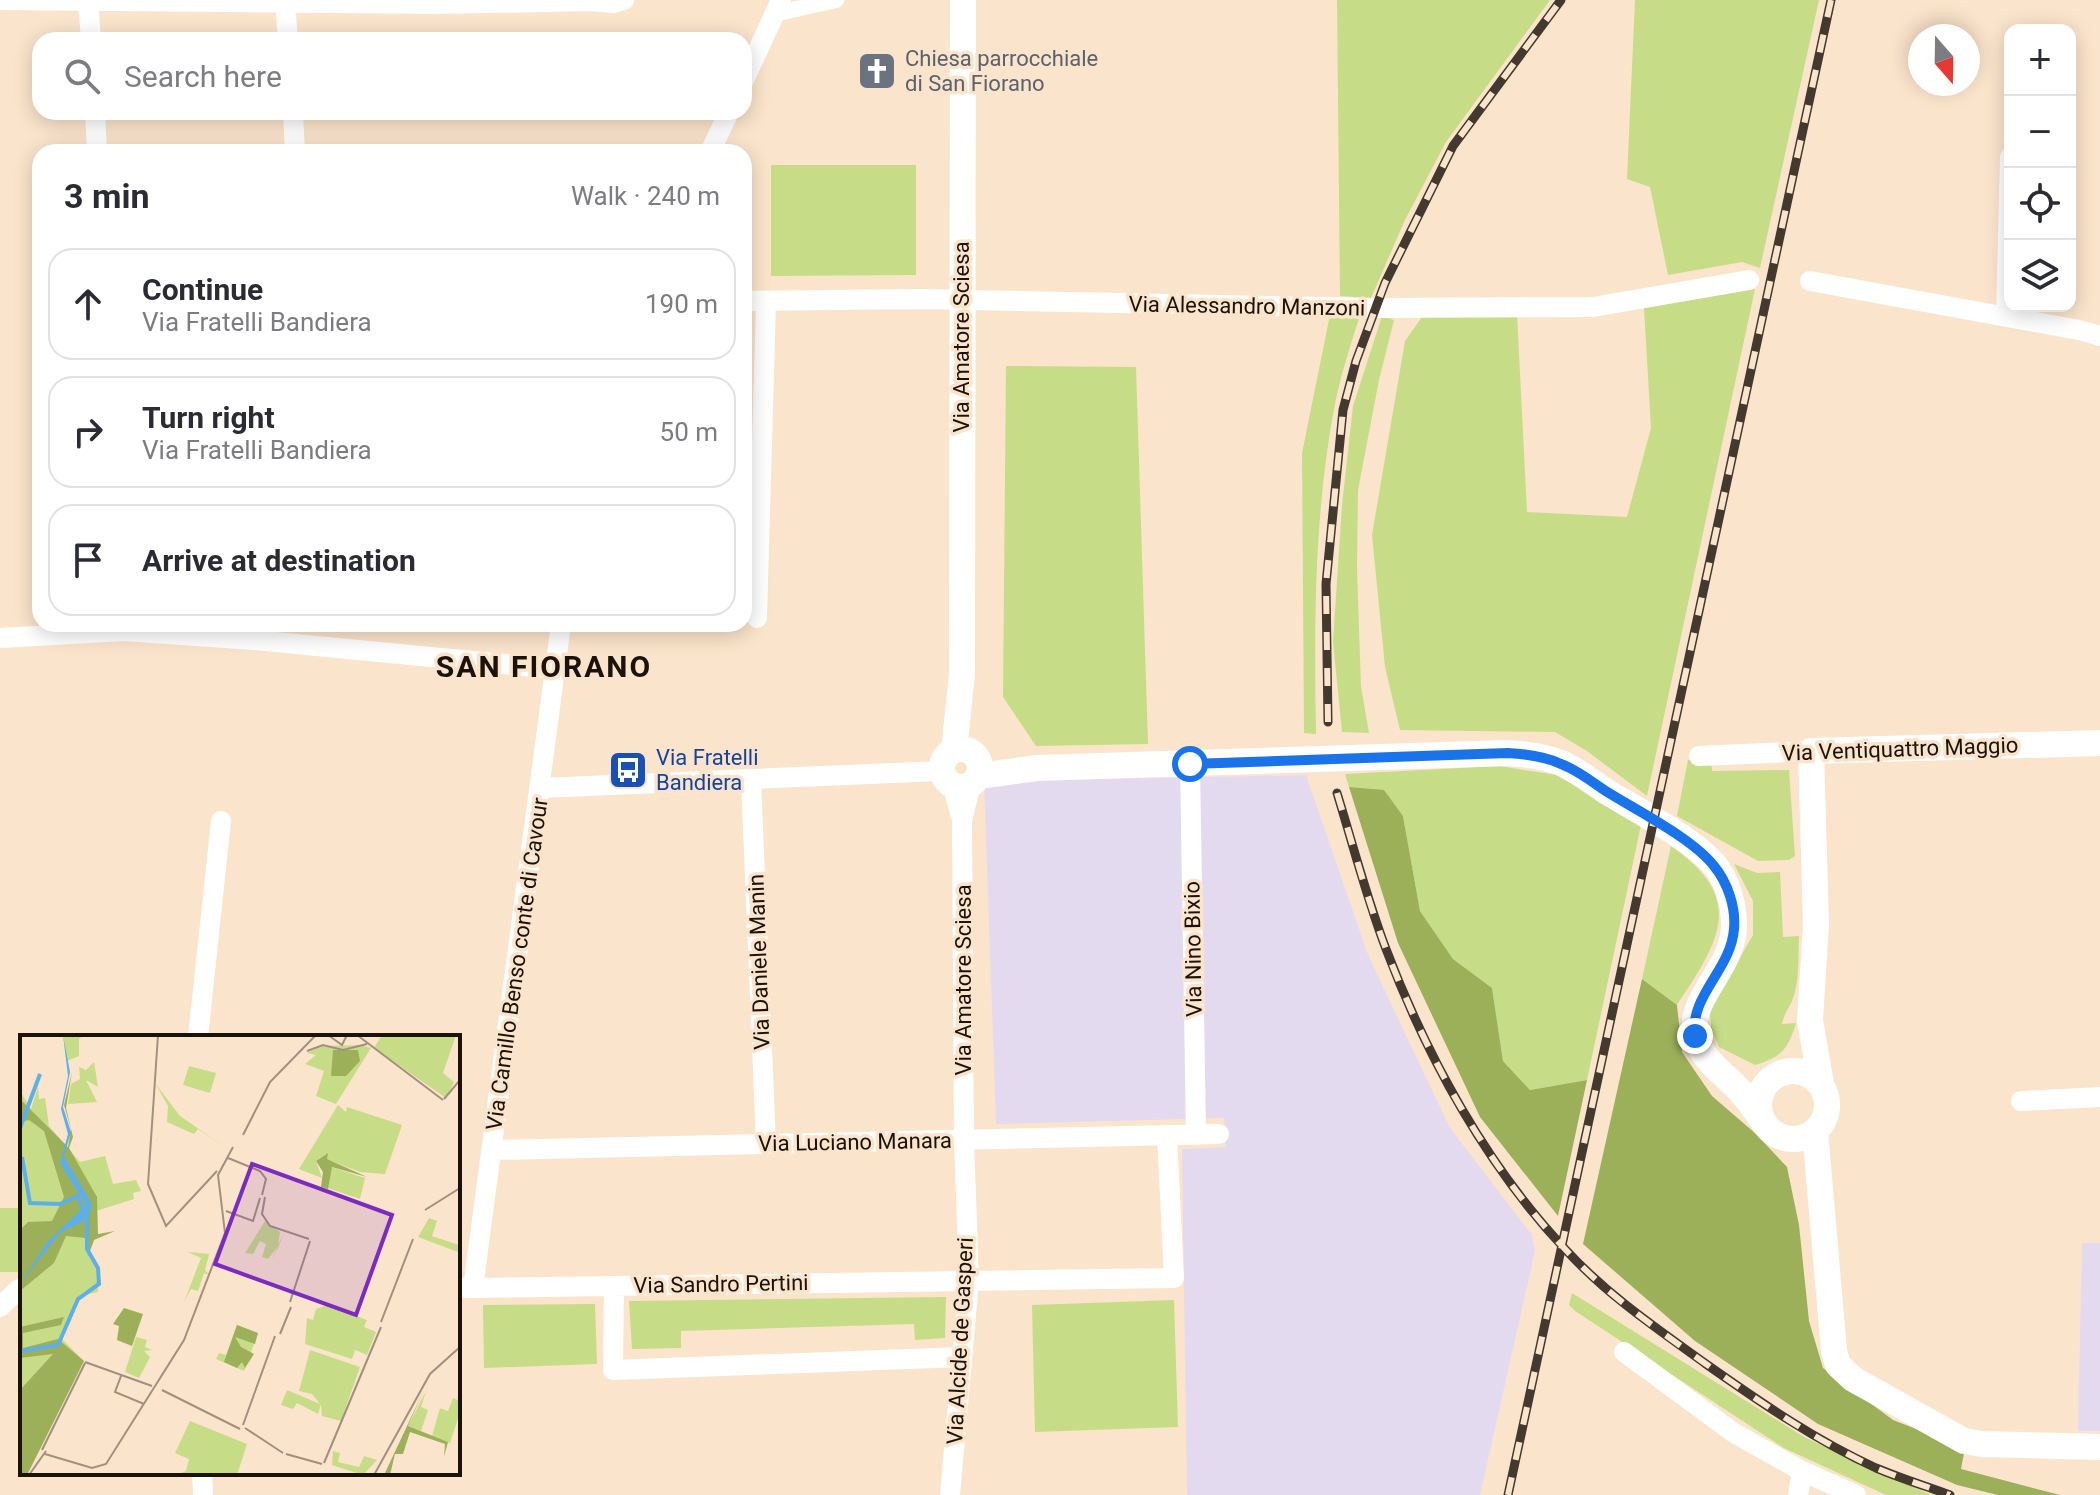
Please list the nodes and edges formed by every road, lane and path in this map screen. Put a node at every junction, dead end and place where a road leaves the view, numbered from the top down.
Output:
1 (0, 0) edge
2 (624, 0) edge
3 (836, 0) edge
4 (963, 0) edge
5 (88, 1) edge
6 (285, 3) junction
7 (778, 7) edge
8 (90, 32) edge
9 (287, 32) edge
10 (752, 63) edge
11 (95, 120) edge
12 (293, 120) edge
13 (725, 120) edge
14 (97, 144) edge
15 (295, 144) edge
16 (714, 144) edge
17 (2010, 168) edge
18 (1749, 280) dead end
19 (1810, 281) dead end
20 (961, 300) junction
21 (752, 301) edge
22 (766, 302) junction
23 (2006, 317) junction
24 (2100, 336) edge
25 (757, 618) dead end
26 (74, 632) edge
27 (167, 632) edge
28 (560, 632) edge
29 (0, 638) edge
30 (555, 669) junction
31 (2100, 743) edge
32 (1811, 751) junction
33 (1699, 756) dead end
34 (1190, 764) junction
35 (964, 768) junction
36 (751, 780) junction
37 (540, 788) junction
38 (221, 821) dead end
39 (1810, 1020) junction
40 (198, 1035) edge
41 (1781, 1073) junction
42 (1728, 1079) junction
43 (1821, 1084) junction
44 (2100, 1097) edge
45 (2021, 1101) dead end
46 (1763, 1121) junction
47 (1815, 1131) junction
48 (1196, 1134) junction
49 (1219, 1134) dead end
50 (1167, 1135) junction
51 (964, 1140) junction
52 (766, 1144) junction
53 (492, 1150) junction
54 (969, 1281) junction
55 (614, 1286) junction
56 (466, 1288) edge
57 (14, 1289) edge
58 (0, 1307) edge
59 (1624, 1352) dead end
60 (962, 1357) junction
61 (2100, 1447) edge
62 (1802, 1471) junction
63 (202, 1475) edge
64 (203, 1495) edge
65 (950, 1495) edge
66 (1798, 1495) edge
67 (1856, 1495) edge

1 - 5 street
2 - 6 street
3 - 7 street
4 - 20 street, Via Amatore Sciesa
5 - 6 street
5 - 8 street
6 - 9 street
7 - 10 street
11 - 14 street
12 - 15 street
13 - 16 street
17 - 23 street
18 - 20 street, Via Alessandro Manzoni
19 - 23 street
20 - 22 street, Via Alessandro Manzoni
20 - 35 street, Via Amatore Sciesa
21 - 22 street, Via Alessandro Manzoni
22 - 25 street
23 - 24 street
26 - 29 street
27 - 30 street
28 - 30 street, Via Camillo Benso conte di Cavour
30 - 37 street, Via Camillo Benso conte di Cavour
31 - 32 street, Via Ventiquattro Maggio
32 - 33 street, Via Ventiquattro Maggio
32 - 39 street
34 - 35 street
34 - 42 street
34 - 48 street, Via Nino Bixio
35 - 36 street
35 - 51 street, Via Amatore Sciesa
36 - 37 street
36 - 52 street, Via Daniele Manin
37 - 53 street, Via Camillo Benso conte di Cavour
38 - 40 street
39 - 41 street
39 - 43 street
41 - 42 street
41 - 43 street
41 - 46 street
42 - 46 street
43 - 47 street
44 - 45 street
46 - 47 street
47 - 61 street
48 - 49 street, Via Luciano Manara
48 - 50 street, Via Luciano Manara
50 - 51 street, Via Luciano Manara
50 - 54 street, Via Sandro Pertini
51 - 52 street, Via Luciano Manara
51 - 54 street, Via Alcide de Gasperi
52 - 53 street, Via Luciano Manara
53 - 56 street, Via Camillo Benso conte di Cavour
54 - 55 street, Via Sandro Pertini
54 - 60 street, Via Alcide de Gasperi
55 - 56 street, Via Sandro Pertini
55 - 60 street
57 - 58 street
59 - 62 street
60 - 65 street, Via Alcide de Gasperi
62 - 66 street
62 - 67 street
63 - 64 street

